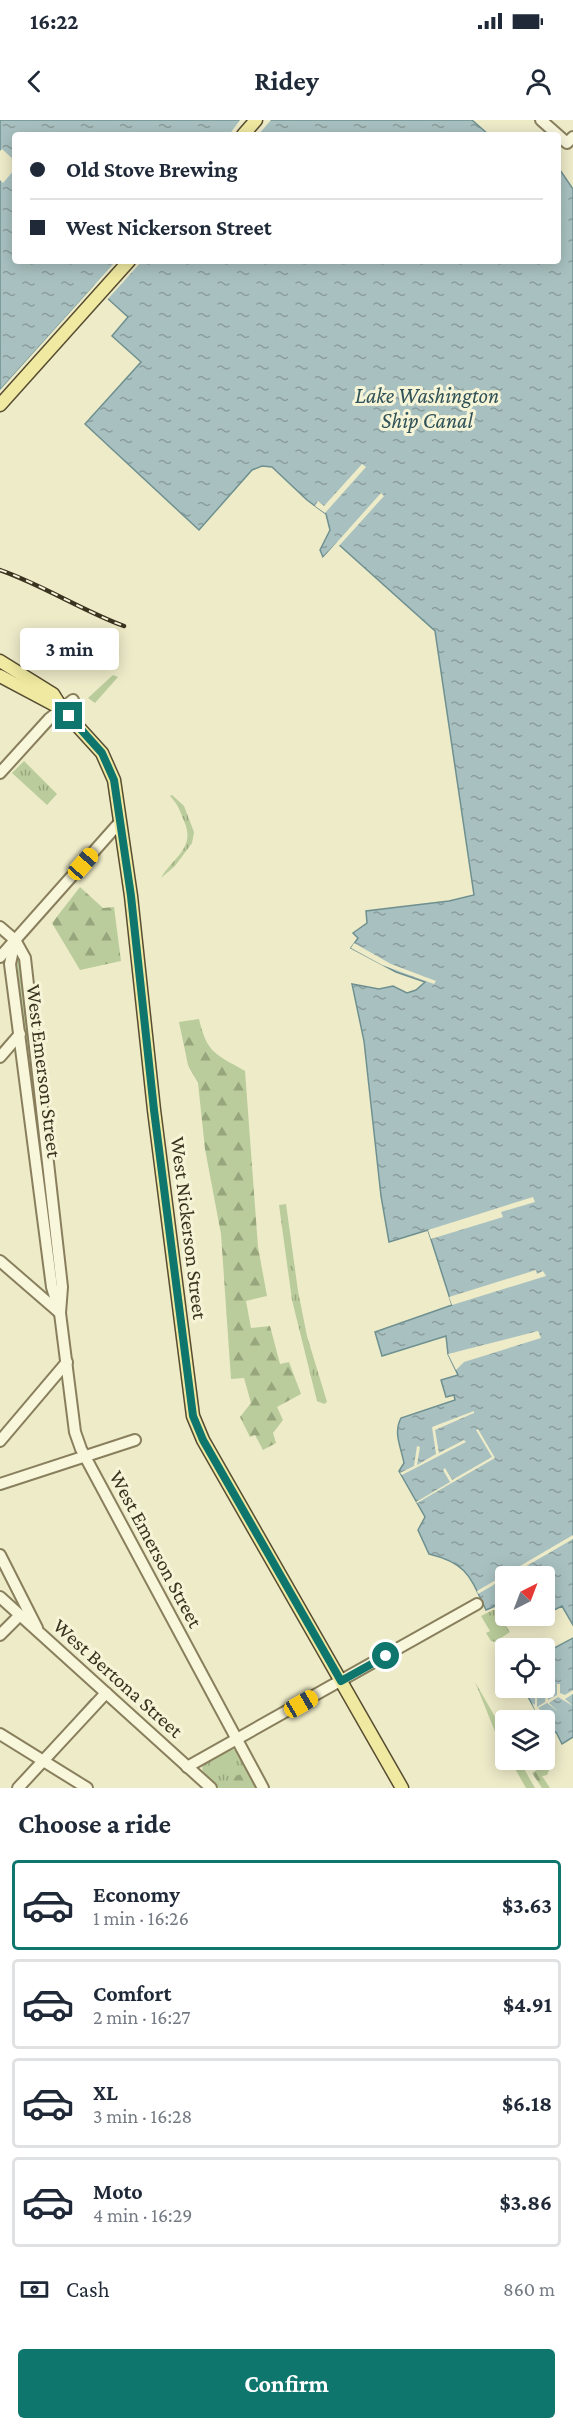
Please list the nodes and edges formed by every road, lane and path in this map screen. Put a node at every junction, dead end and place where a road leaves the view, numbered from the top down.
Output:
1 (256, 120) edge
2 (541, 120) edge
3 (246, 132) edge
4 (558, 132) edge
5 (126, 264) edge
6 (0, 405) edge
7 (0, 662) edge
8 (0, 676) edge
9 (73, 700) dead end
10 (62, 708) junction
11 (0, 773) edge
12 (120, 822) junction
13 (0, 927) edge
14 (15, 940) junction
15 (0, 957) edge
16 (20, 1034) junction
17 (0, 1057) edge
18 (0, 1261) edge
19 (60, 1313) junction
20 (67, 1362) junction
21 (135, 1440) dead end
22 (0, 1441) edge
23 (85, 1456) junction
24 (0, 1484) edge
25 (0, 1555) edge
26 (0, 1597) edge
27 (477, 1604) dead end
28 (20, 1615) junction
29 (40, 1634) junction
30 (0, 1635) edge
31 (341, 1681) junction
32 (106, 1693) junction
33 (0, 1734) edge
34 (236, 1739) junction
35 (43, 1760) junction
36 (187, 1767) junction
37 (203, 1786) edge
38 (18, 1788) edge
39 (87, 1788) edge
40 (263, 1788) edge
41 (402, 1788) edge

1 - 3 main road
2 - 4 street
5 - 6 main road
7 - 10 main road
8 - 10 main road, West Nickerson Street
9 - 10 street
10 - 11 street
10 - 12 main road, West Nickerson Street
12 - 14 street
12 - 31 main road, West Nickerson Street
13 - 14 street, West Emerson Street
14 - 15 street
14 - 16 street, West Emerson Street
14 - 19 street, West Emerson Street
16 - 17 street
16 - 19 street, West Emerson Street
18 - 19 street
19 - 20 street, West Emerson Street
20 - 22 street
20 - 23 street, West Emerson Street
21 - 23 street
23 - 24 street
23 - 34 street, West Emerson Street
25 - 29 street
26 - 28 street, West Bertona Street
27 - 31 street
28 - 29 street, West Bertona Street
28 - 30 street
29 - 32 street, West Bertona Street
31 - 34 street
31 - 41 main road, West Nickerson Street
32 - 35 street
32 - 36 street, West Bertona Street
33 - 35 street
34 - 36 street
34 - 40 street, West Emerson Street
35 - 38 street
35 - 39 street
36 - 37 street, West Bertona Street

